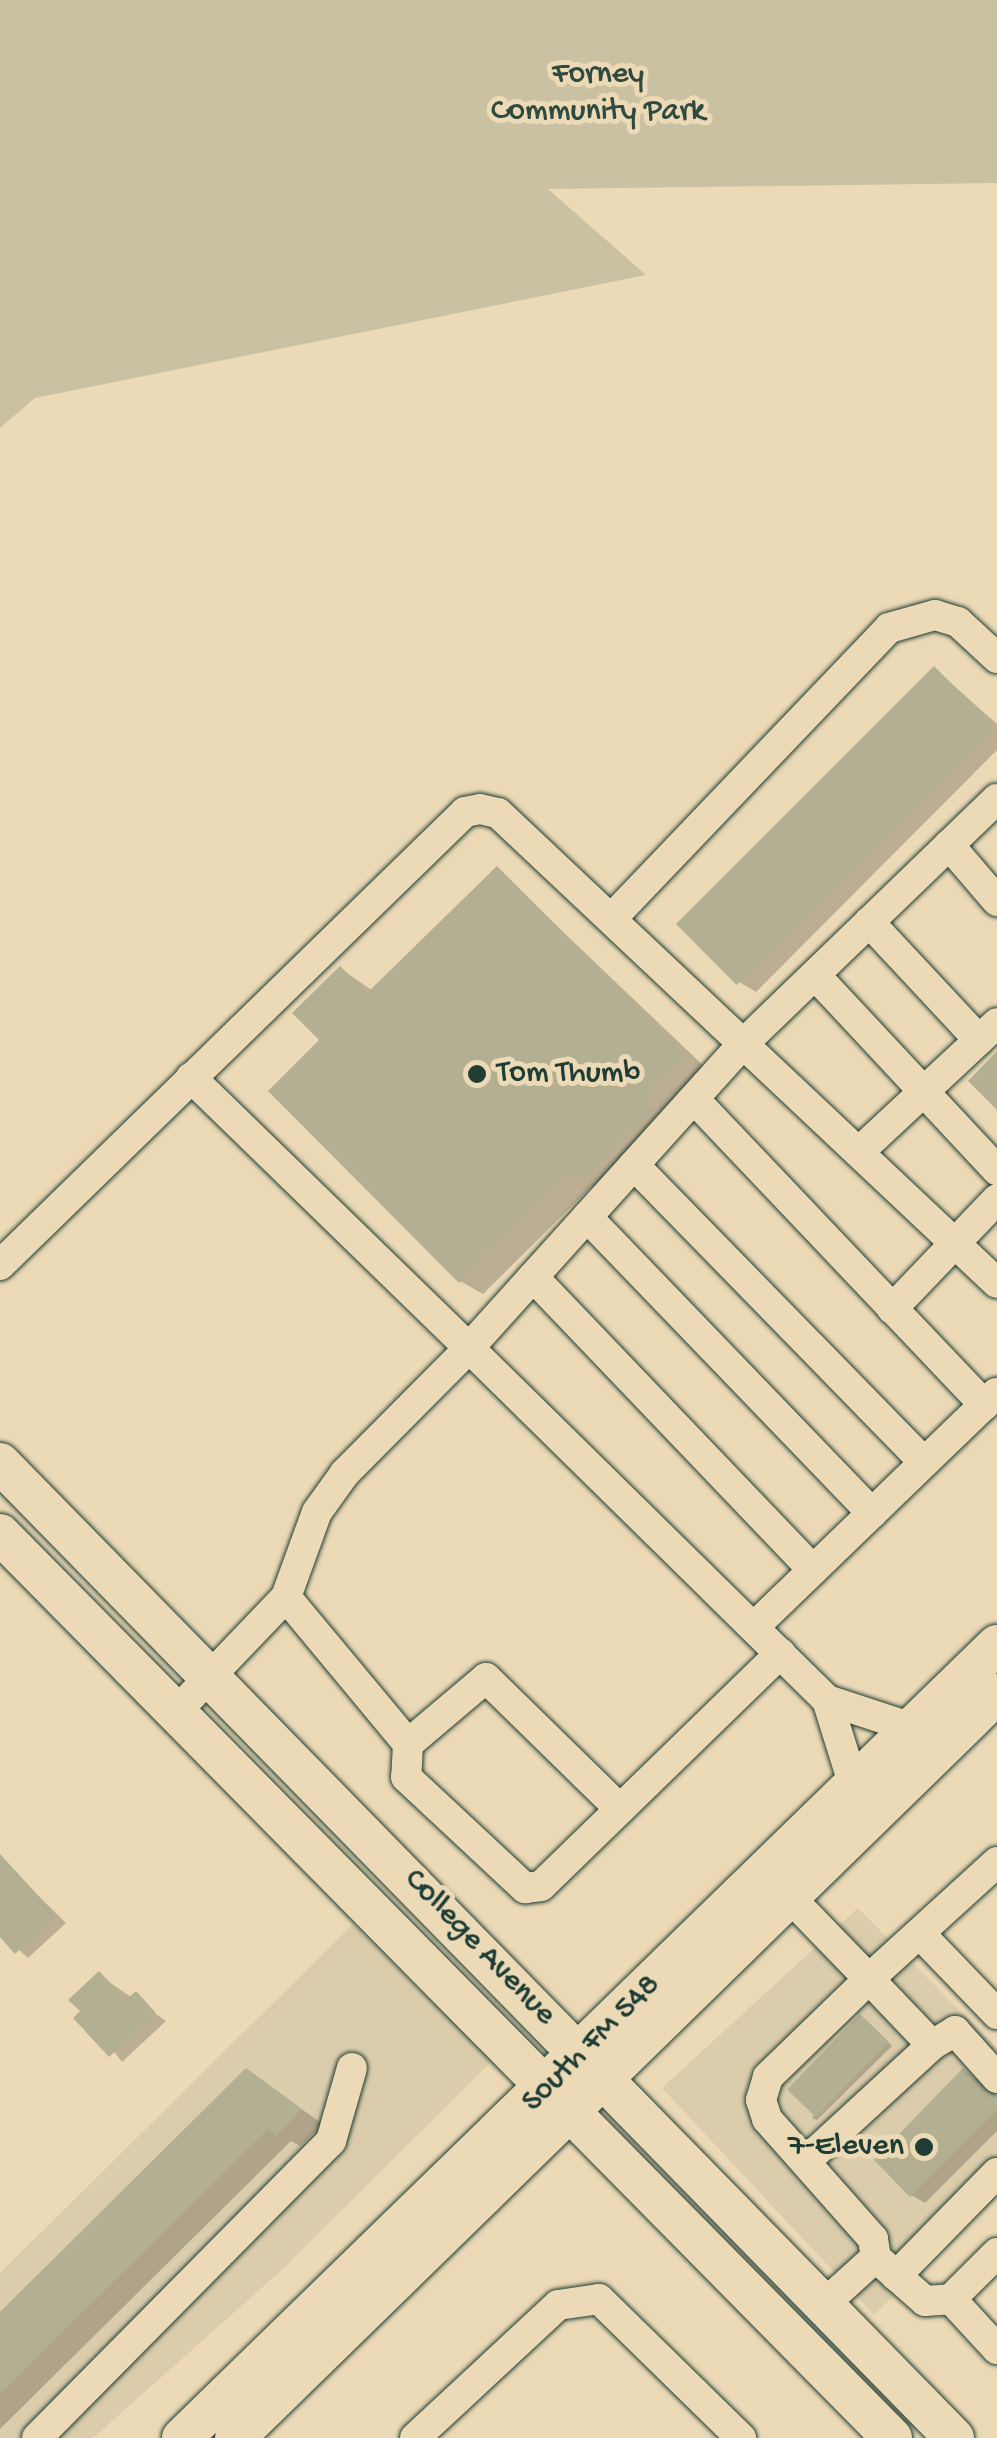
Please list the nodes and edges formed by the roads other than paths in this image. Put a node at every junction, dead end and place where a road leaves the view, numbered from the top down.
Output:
1 (997, 658) edge
2 (997, 799) edge
3 (949, 845) junction
4 (997, 901) edge
5 (612, 918) junction
6 (870, 922) junction
7 (815, 975) junction
8 (988, 1031) edge
9 (745, 1042) junction
10 (191, 1078) junction
11 (921, 1094) junction
12 (694, 1099) junction
13 (862, 1150) junction
14 (634, 1165) junction
15 (997, 1170) edge
16 (997, 1200) edge
17 (587, 1217) junction
18 (955, 1247) junction
19 (0, 1265) edge
20 (533, 1277) junction
21 (997, 1284) edge
22 (892, 1309) junction
23 (469, 1348) junction
24 (990, 1399) edge
25 (924, 1462) junction
26 (0, 1463) edge
27 (872, 1513) junction
28 (0, 1534) edge
29 (813, 1570) junction
30 (286, 1597) junction
31 (754, 1628) junction
32 (997, 1645) edge
33 (780, 1653) junction
34 (210, 1674) junction
35 (997, 1694) edge
36 (827, 1700) junction
37 (176, 1712) junction
38 (912, 1728) junction
39 (408, 1744) junction
40 (854, 1786) junction
41 (620, 1809) junction
42 (997, 1862) edge
43 (778, 1885) junction
44 (924, 1936) junction
45 (869, 1979) junction
46 (997, 2014) edge
47 (932, 2045) junction
48 (352, 2068) dead end
49 (592, 2068) junction
50 (997, 2078) edge
51 (562, 2099) junction
52 (806, 2161) junction
53 (997, 2173) edge
54 (997, 2253) edge
55 (886, 2266) junction
56 (951, 2299) junction
57 (822, 2306) junction
58 (997, 2349) edge
59 (37, 2438) edge
60 (182, 2438) edge
61 (235, 2438) edge
62 (415, 2438) edge
63 (741, 2438) edge
64 (892, 2438) edge
65 (954, 2438) edge

1 - 5 lane
2 - 3 lane
3 - 4 lane
3 - 6 lane
5 - 9 lane
5 - 10 lane
6 - 7 lane
6 - 8 lane
7 - 9 lane
7 - 11 lane
8 - 11 lane
9 - 12 lane
9 - 13 lane
10 - 19 lane
10 - 23 lane
11 - 13 lane
11 - 15 lane
12 - 14 lane
12 - 22 lane
13 - 18 lane
14 - 17 lane
14 - 25 lane
16 - 18 lane
17 - 20 lane
17 - 27 lane
18 - 21 lane
18 - 22 lane
20 - 23 lane
20 - 29 lane
22 - 24 lane
23 - 30 lane
23 - 31 lane
24 - 25 lane
25 - 27 lane
26 - 34 main road, College Avenue
27 - 29 lane
28 - 37 main road, College Avenue
29 - 31 lane
30 - 34 lane
30 - 39 lane
31 - 33 lane
32 - 38 main road, South FM 548
33 - 36 lane
33 - 41 lane
34 - 37 lane
34 - 49 main road, College Avenue
35 - 43 main road, South FM 548
36 - 38 lane
36 - 40 lane
37 - 51 main road, College Avenue
38 - 40 main road, South FM 548
39 - 41 lane
39 - 41 lane
40 - 43 main road, South FM 548
42 - 44 lane
43 - 45 lane
43 - 49 main road, South FM 548
44 - 45 lane
44 - 46 lane
45 - 47 lane
45 - 52 lane
47 - 50 lane
47 - 52 lane
48 - 59 lane
49 - 51 main road, South FM 548
49 - 57 main road, College Avenue
51 - 60 main road, South FM 548
51 - 61 main road, South FM 548
51 - 64 main road, College Avenue
52 - 55 lane
53 - 55 lane
54 - 56 lane
55 - 56 lane
55 - 57 lane
56 - 58 lane
57 - 65 main road, College Avenue
62 - 63 lane

